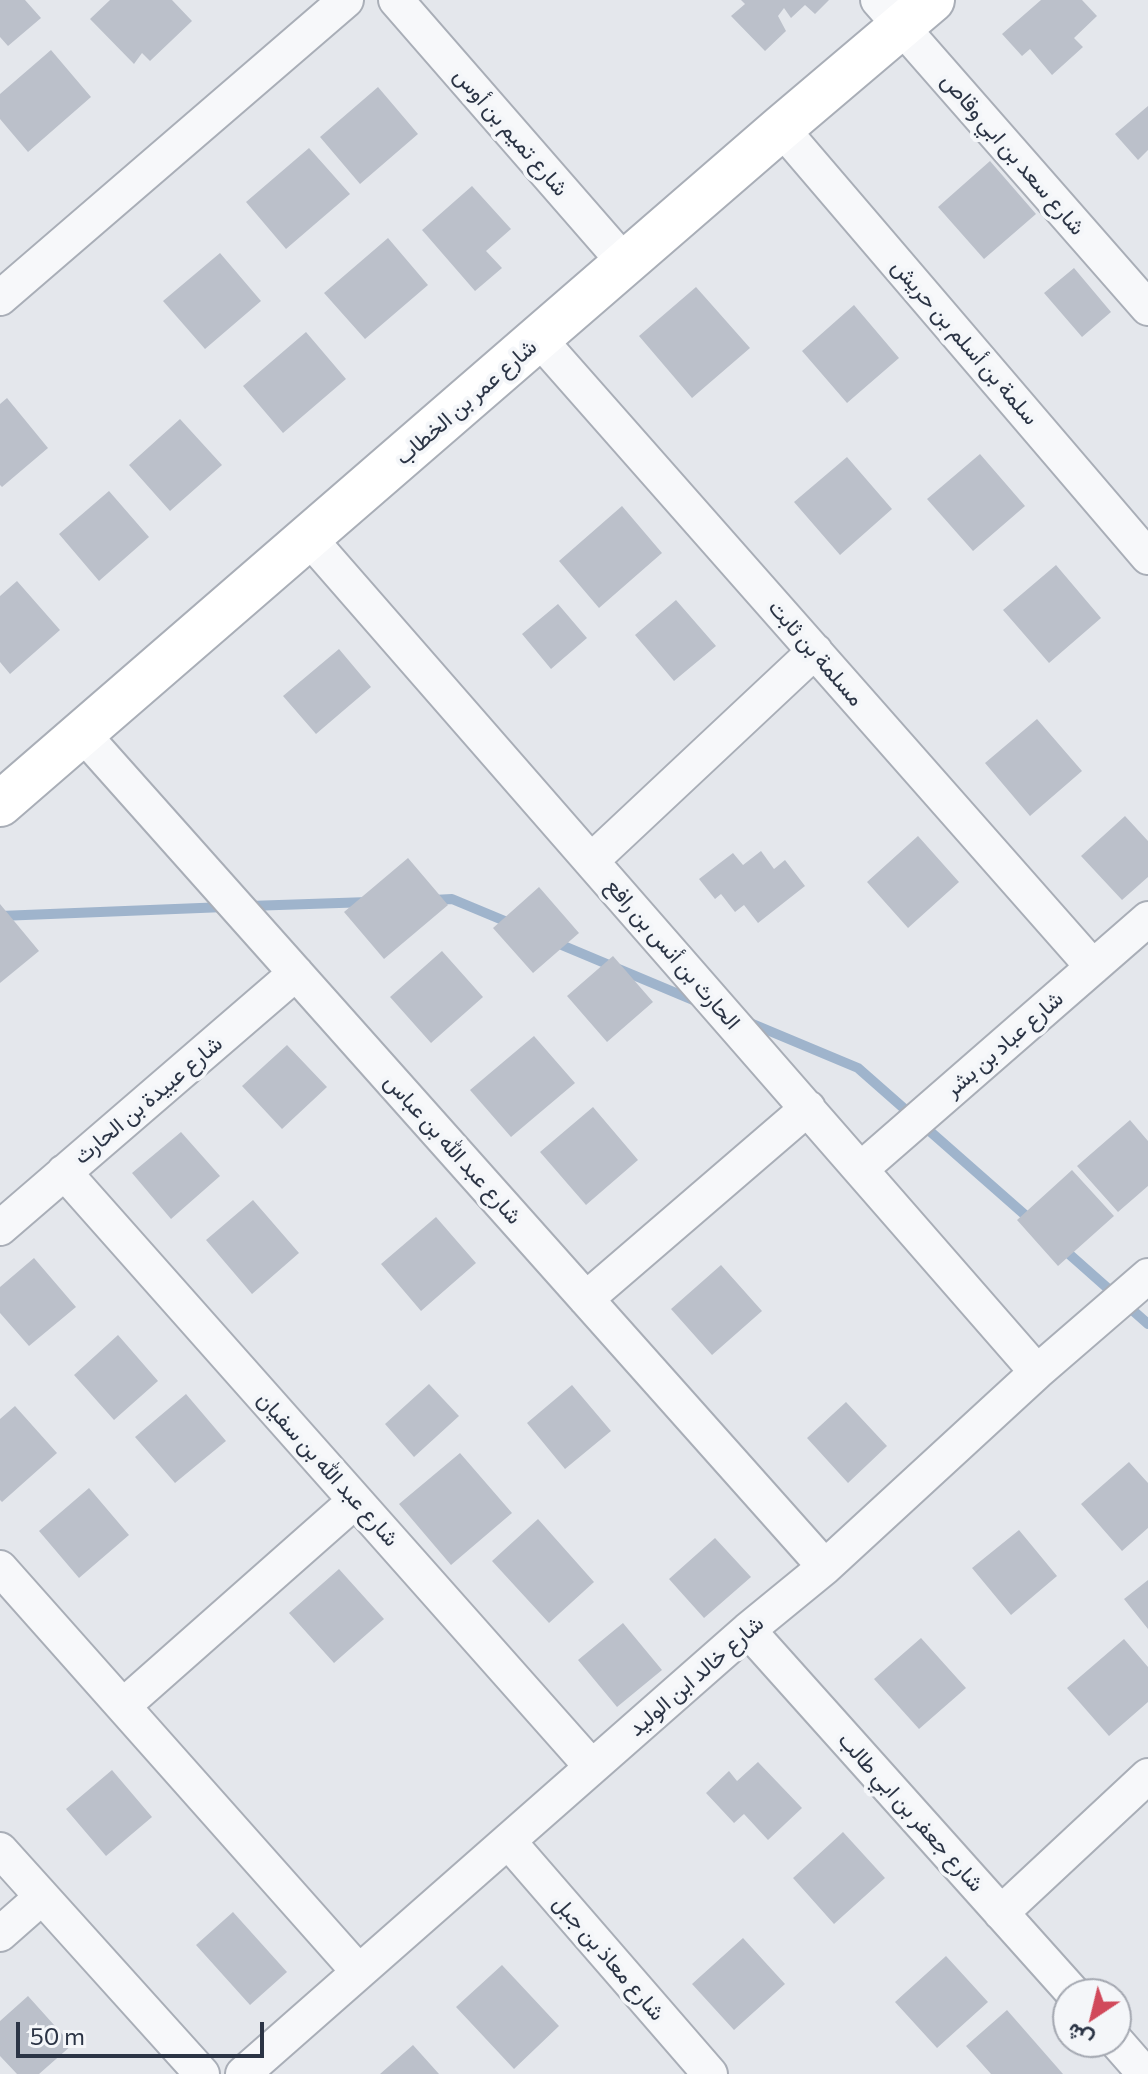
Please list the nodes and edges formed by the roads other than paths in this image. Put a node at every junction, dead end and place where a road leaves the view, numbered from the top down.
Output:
1 (346, 0) edge
2 (396, 0) edge
3 (903, 9) edge
4 (781, 128) junction
5 (626, 264) junction
6 (0, 298) edge
7 (1148, 308) edge
8 (539, 339) junction
9 (308, 537) junction
10 (1148, 557) edge
11 (815, 651) junction
12 (81, 732) junction
13 (0, 803) edge
14 (591, 861) junction
15 (1148, 919) edge
16 (1093, 967) junction
17 (296, 973) junction
18 (808, 1108) junction
19 (861, 1169) junction
20 (64, 1172) junction
21 (0, 1228) edge
22 (1148, 1276) edge
23 (586, 1299) junction
24 (1037, 1372) junction
25 (355, 1501) junction
26 (825, 1567) junction
27 (0, 1568) edge
28 (748, 1630) junction
29 (123, 1706) junction
30 (592, 1767) junction
31 (1148, 1776) edge
32 (508, 1841) junction
33 (0, 1850) edge
34 (42, 1897) junction
35 (1001, 1913) junction
36 (0, 1934) edge
37 (359, 1972) junction
38 (1060, 1978) edge
39 (1131, 2058) edge
40 (202, 2074) edge
41 (243, 2074) edge
42 (710, 2074) edge
43 (1145, 2074) edge

1 - 6 street
2 - 5 street, شارع تميم بن أوس
3 - 4 street, شارع عمر بن الخطاب
3 - 7 street, شارع سعد بن ابي وقاص
4 - 5 street, شارع عمر بن الخطاب
4 - 10 street, سلمة بن أسلم بن حريش
5 - 8 street, شارع عمر بن الخطاب
8 - 9 street, شارع عمر بن الخطاب
8 - 11 street, مسلمة بن ثابت
9 - 12 street, شارع عمر بن الخطاب
9 - 14 street, الحارث بن أنس بن رافع
11 - 14 street
11 - 16 street, مسلمة بن ثابت
12 - 13 street, شارع عمر بن الخطاب
12 - 17 street, شارع عبد الله بن عباس
14 - 18 street, الحارث بن أنس بن رافع
15 - 16 street, شارع عباد بن بشر
16 - 19 street, شارع عباد بن بشر
17 - 20 street, شارع عبيدة بن الحارث
17 - 23 street, شارع عبد الله بن عباس
18 - 19 street, الحارث بن أنس بن رافع
18 - 23 street
19 - 24 street, الحارث بن أنس بن رافع
20 - 21 street, شارع عبيدة بن الحارث
20 - 25 street, شارع عبد الله بن سفيان
22 - 24 street, شارع خالد ابن الوليد
23 - 26 street, شارع عبد الله بن عباس
24 - 26 street, شارع خالد ابن الوليد
25 - 29 street
25 - 30 street, شارع عبد الله بن سفيان
26 - 28 street, شارع خالد ابن الوليد
27 - 29 street
28 - 30 street, شارع خالد ابن الوليد
28 - 35 street, شارع جعفر بن ابي طالب
29 - 37 street
30 - 32 street, شارع خالد ابن الوليد
31 - 35 street
32 - 37 street, شارع خالد ابن الوليد
32 - 42 street, شارع معاذ بن جبل
33 - 34 street
34 - 36 street
34 - 40 street
35 - 38 street, شارع جعفر بن ابي طالب
37 - 41 street, شارع خالد ابن الوليد
39 - 43 street

